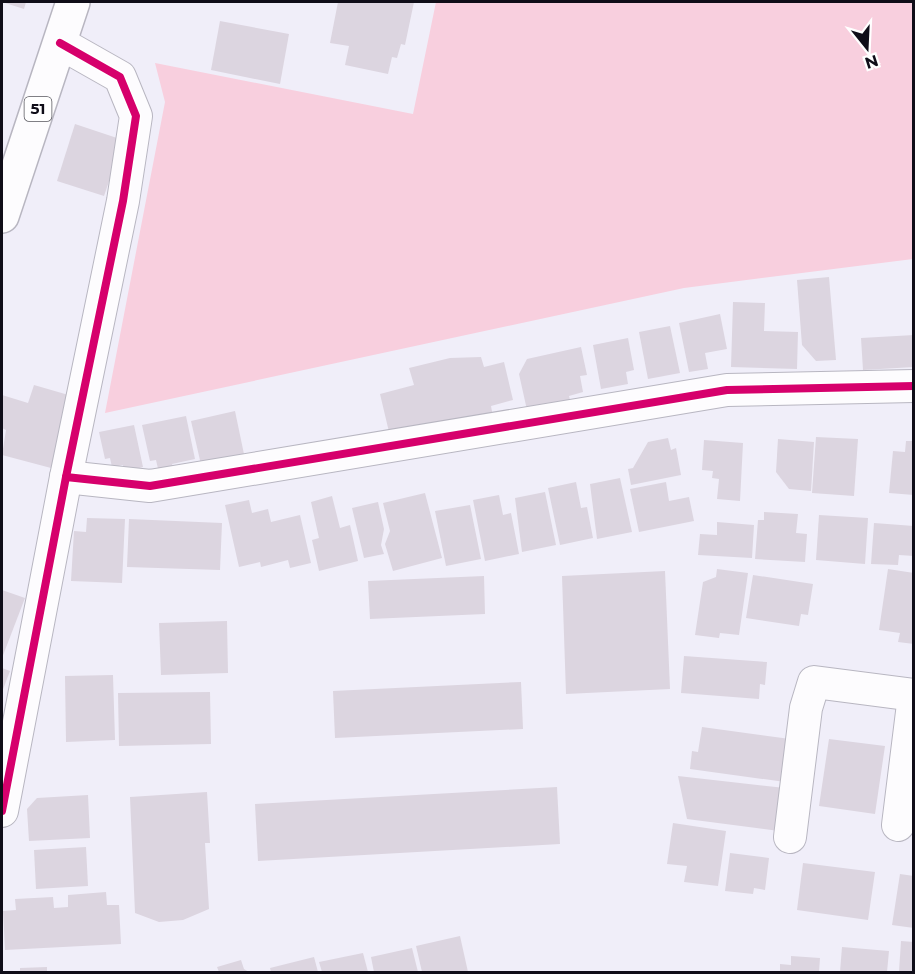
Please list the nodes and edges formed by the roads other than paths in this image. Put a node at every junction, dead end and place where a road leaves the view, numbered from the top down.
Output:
1 (73, 2) edge
2 (60, 43) junction
3 (2, 216) edge
4 (914, 386) edge
5 (66, 477) junction
6 (914, 696) edge
7 (2, 811) edge
8 (898, 825) dead end
9 (790, 837) dead end

1 - 2 highway, 51
2 - 3 highway, 51
2 - 5 street
4 - 5 street
5 - 7 street
6 - 8 street
6 - 9 street

